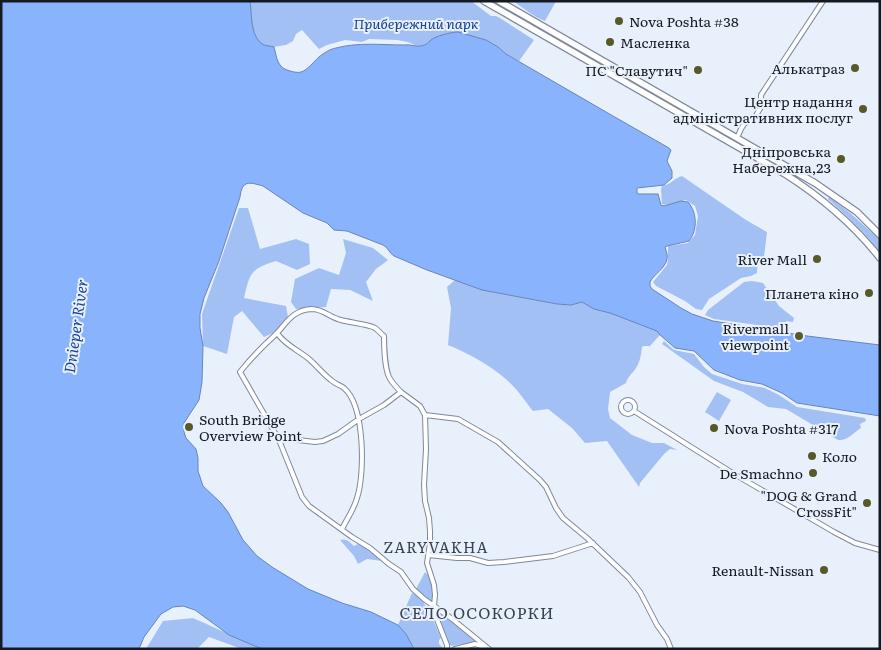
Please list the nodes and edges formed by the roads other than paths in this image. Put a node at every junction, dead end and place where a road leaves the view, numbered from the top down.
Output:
1 (484, 1) edge
2 (499, 1) edge
3 (823, 1) edge
4 (738, 138) junction
5 (880, 235) edge
6 (880, 258) edge
7 (277, 333) junction
8 (401, 392) junction
9 (634, 410) dead end
10 (425, 415) junction
11 (359, 419) junction
12 (278, 440) junction
13 (342, 529) junction
14 (592, 543) junction
15 (880, 550) edge
16 (428, 555) junction
17 (434, 606) junction
18 (488, 648) edge
19 (447, 649) edge
20 (455, 649) edge
21 (670, 649) edge

1 - 6 main road
2 - 4 main road
3 - 4 street
4 - 5 main road
7 - 8 street
7 - 11 street
7 - 12 street
8 - 10 street
8 - 11 street
9 - 15 street
10 - 14 street
10 - 16 street
11 - 12 street
11 - 13 street
12 - 13 street
13 - 17 street
14 - 16 street
14 - 21 street
16 - 17 street
17 - 18 street
17 - 19 street
18 - 20 street

